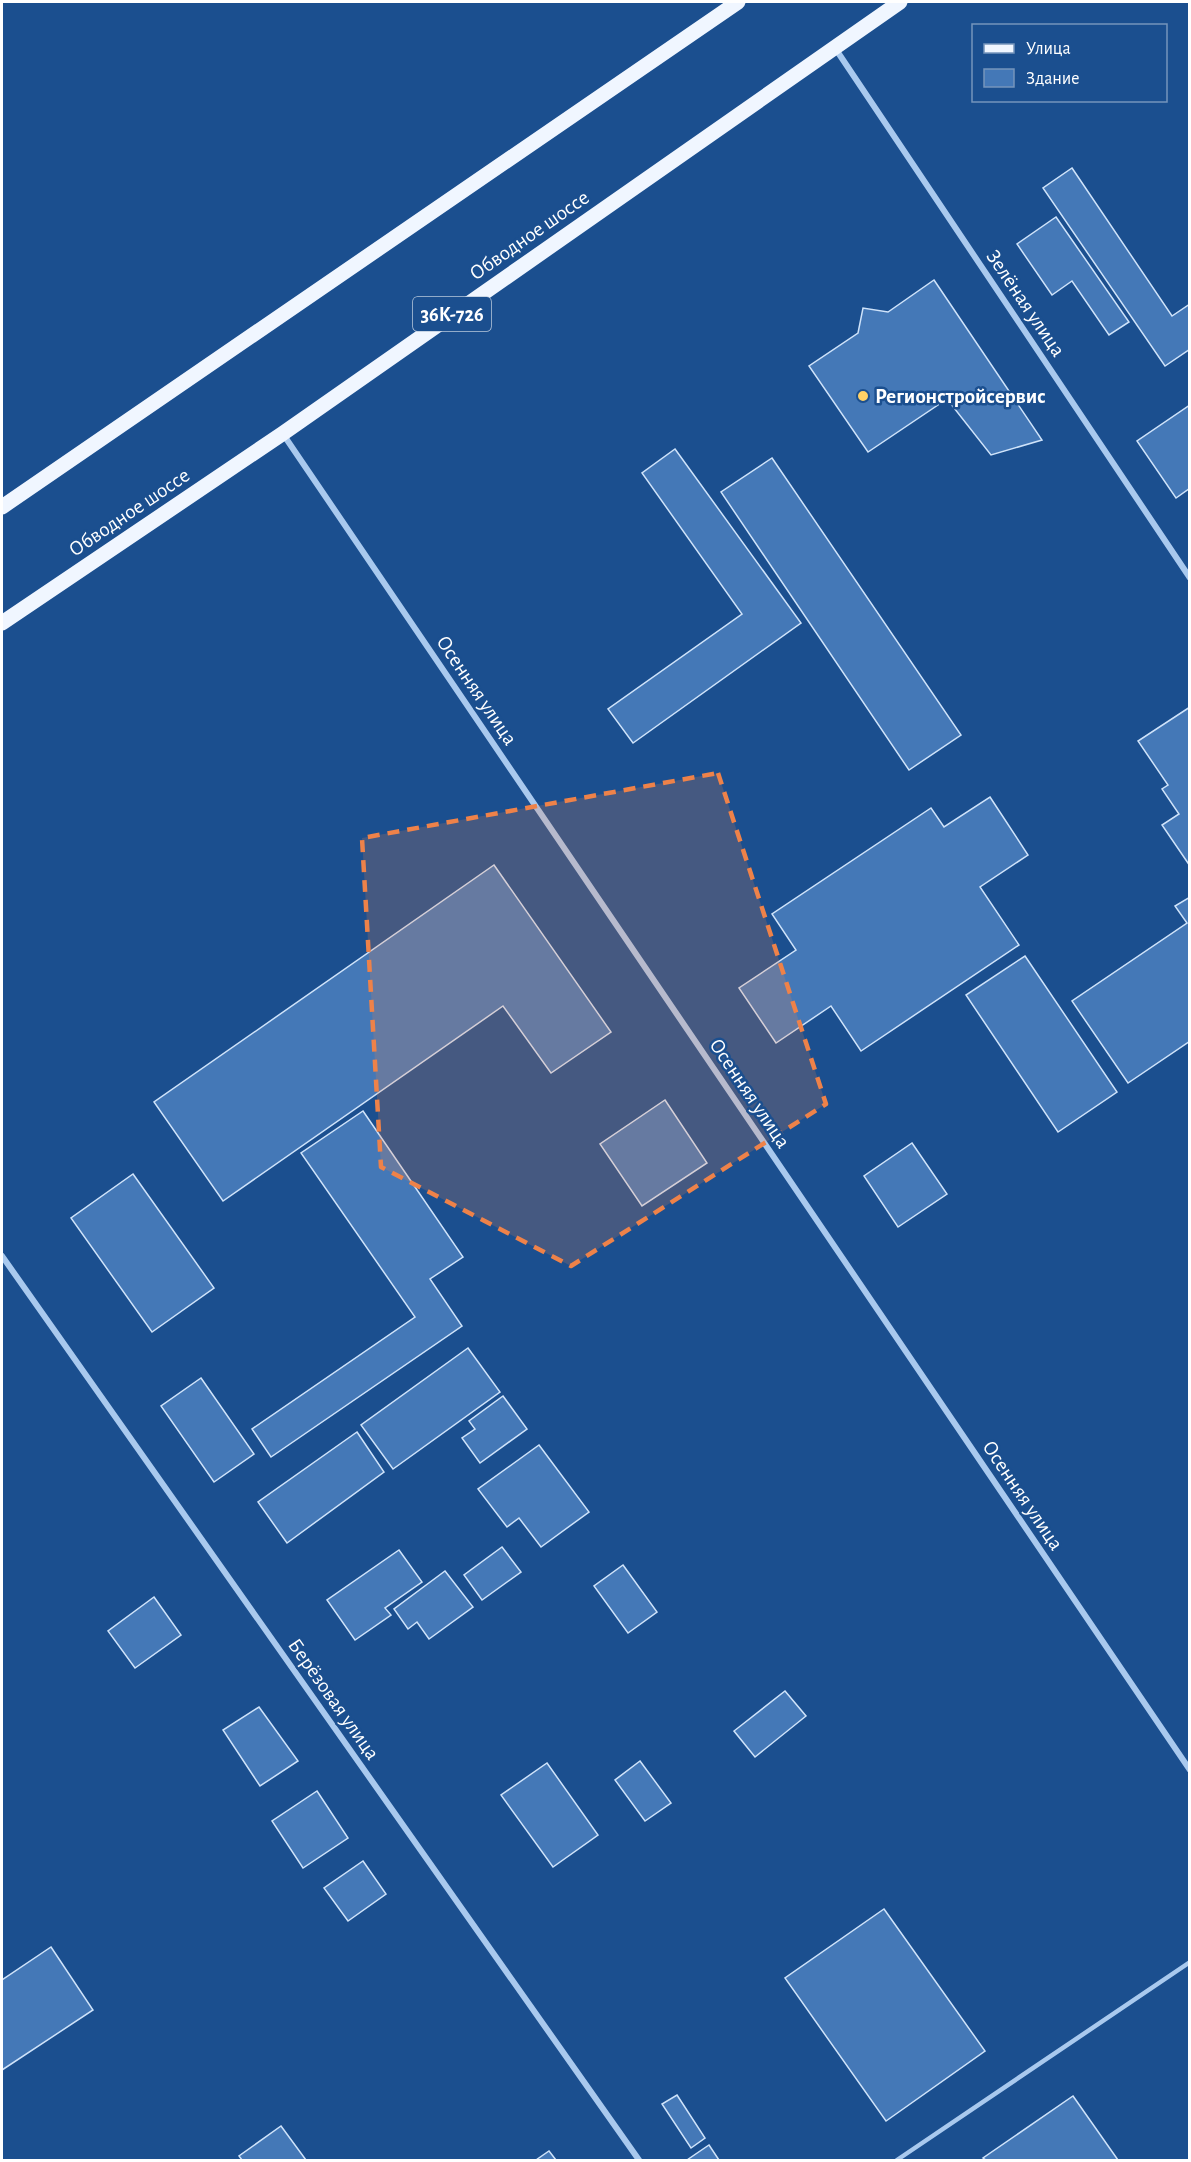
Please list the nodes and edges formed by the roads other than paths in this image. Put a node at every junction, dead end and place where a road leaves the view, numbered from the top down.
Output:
1 (738, 2) edge
2 (900, 2) edge
3 (834, 47) junction
4 (282, 434) junction
5 (2, 507) edge
6 (1190, 578) edge
7 (2, 623) edge
8 (2, 1256) edge
9 (1190, 1770) edge
10 (1190, 1962) edge
11 (639, 2160) edge
12 (897, 2160) edge

1 - 5 main road
2 - 3 main road, Обводное шоссе / 36К-726
3 - 4 main road, Обводное шоссе / 36К-726
3 - 6 street, Зелёная улица
4 - 7 main road, Обводное шоссе / 36К-726
4 - 9 street, Осенняя улица
8 - 11 street, Берёзовая улица
10 - 12 lane

